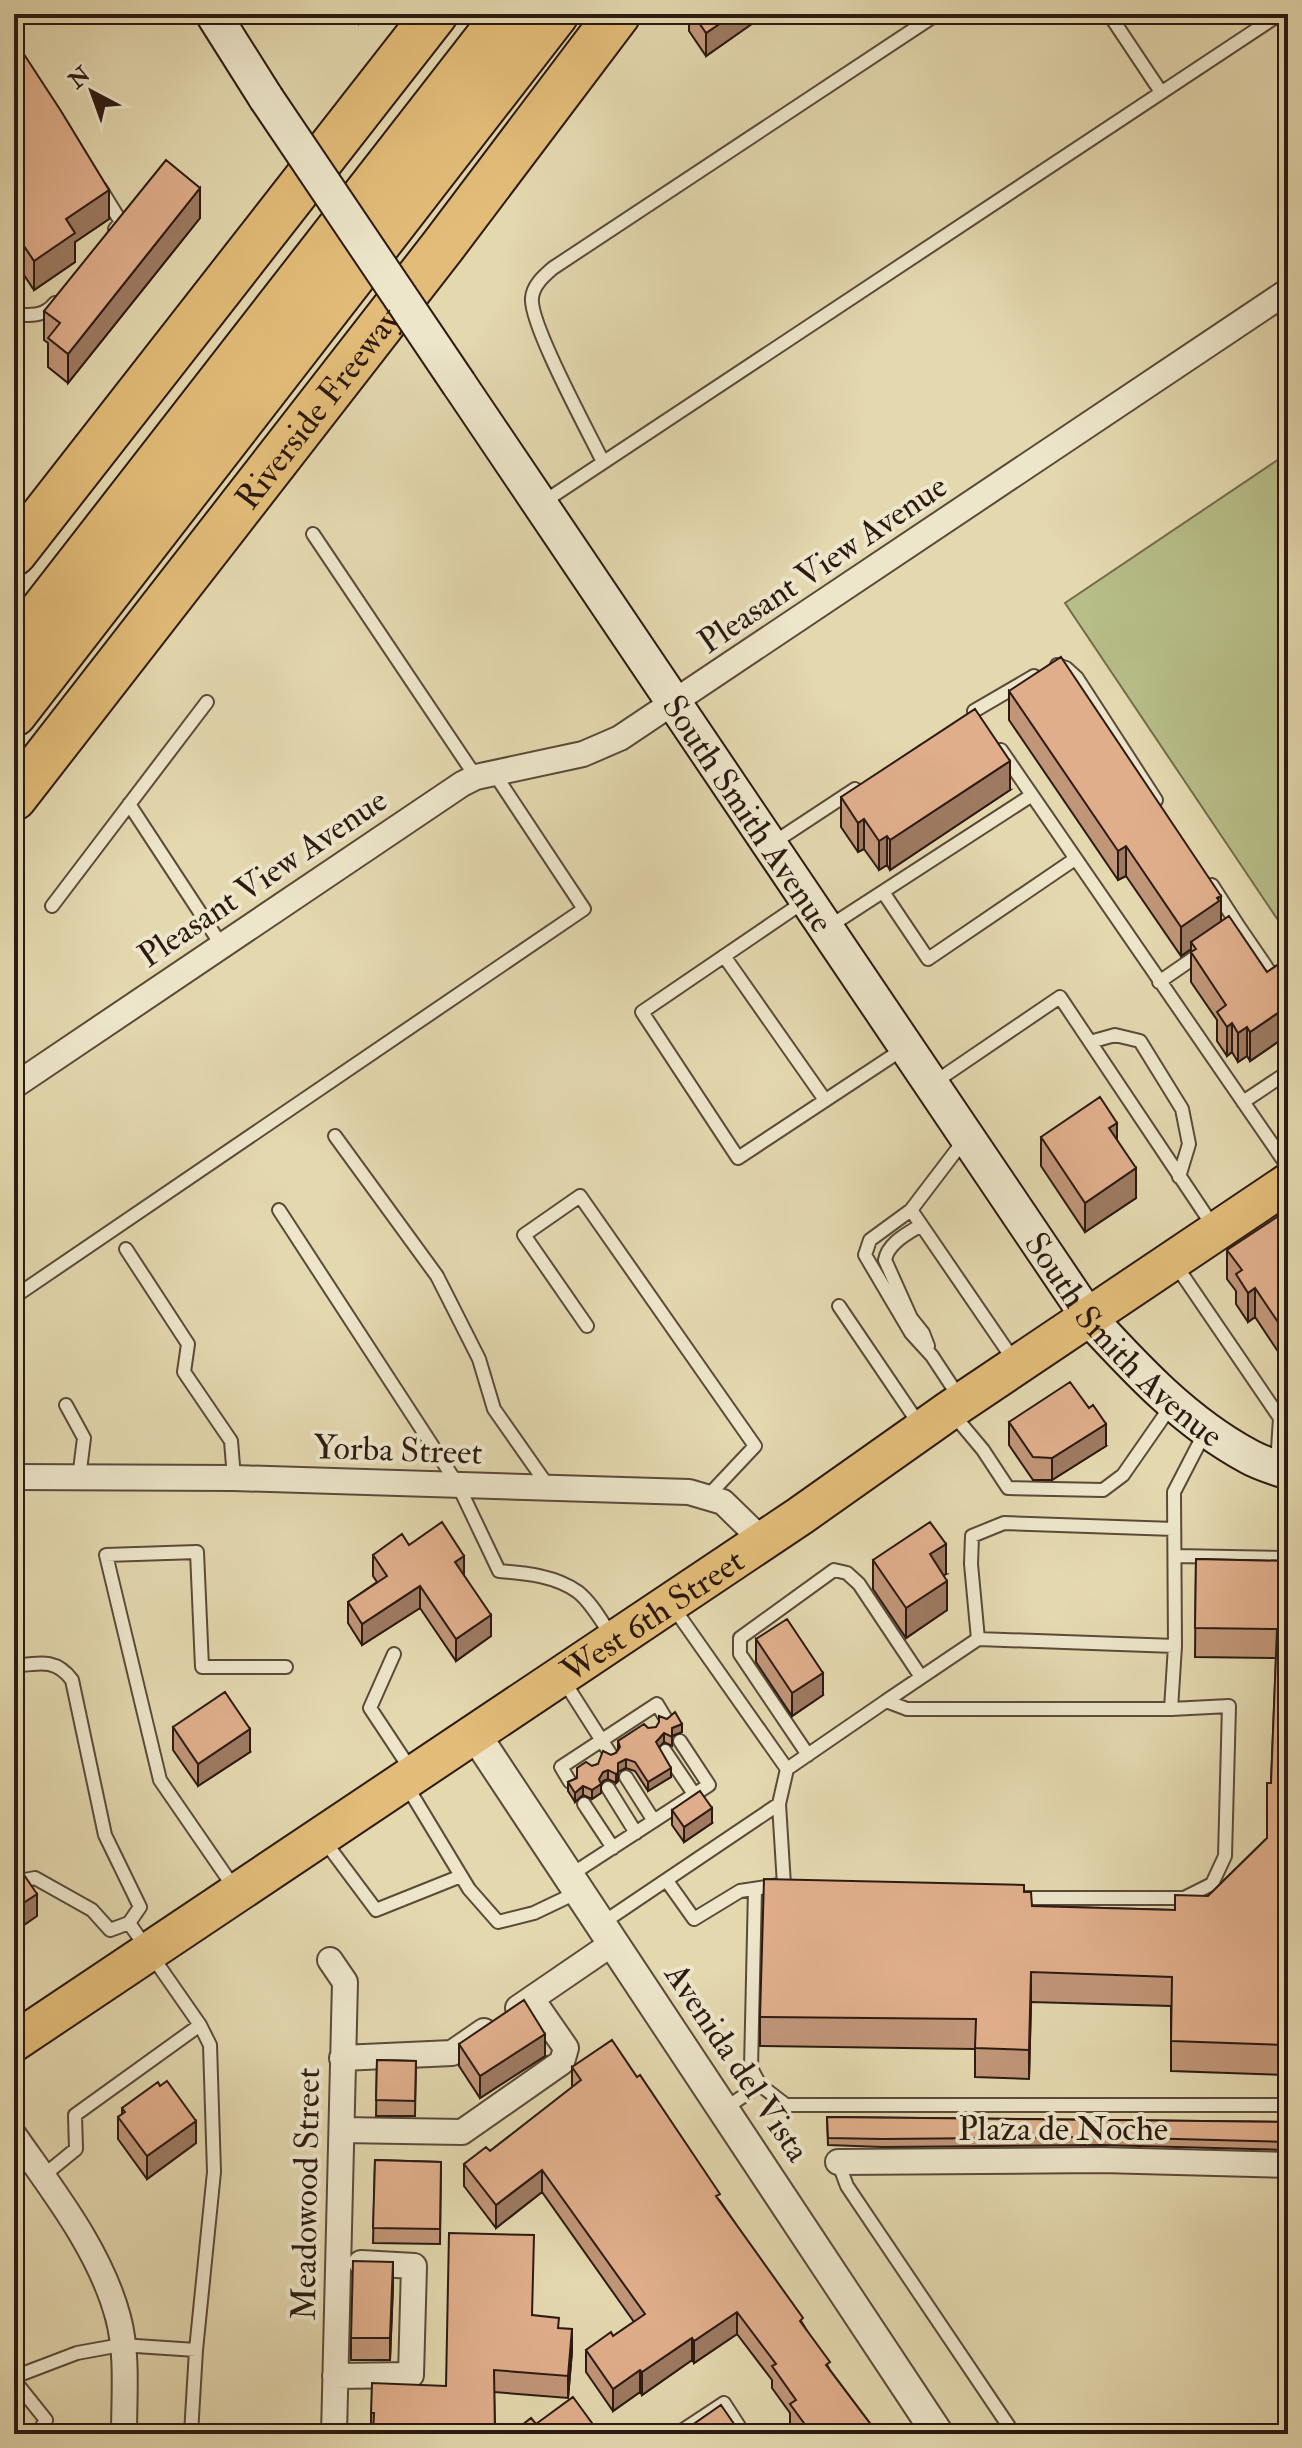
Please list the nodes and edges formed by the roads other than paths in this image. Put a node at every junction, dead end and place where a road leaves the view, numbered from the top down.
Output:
1 (213, 14) edge
2 (435, 14) edge
3 (506, 14) edge
4 (556, 14) edge
5 (618, 14) edge
6 (937, 14) edge
7 (1109, 14) edge
8 (1280, 14) edge
9 (1161, 92) junction
10 (96, 181) edge
11 (103, 244) edge
12 (67, 288) edge
13 (1288, 291) edge
14 (14, 315) edge
15 (603, 462) junction
16 (539, 505) junction
17 (313, 534) dead end
18 (14, 553) edge
19 (14, 647) edge
20 (207, 702) dead end
21 (673, 703) junction
22 (14, 714) edge
23 (983, 723) edge
24 (991, 735) edge
25 (485, 775) junction
26 (861, 785) edge
27 (1032, 795) junction
28 (14, 798) edge
29 (129, 804) junction
30 (1162, 809) edge
31 (771, 845) junction
32 (1075, 859) junction
33 (1205, 875) edge
34 (883, 892) junction
35 (808, 899) junction
36 (52, 906) dead end
37 (1239, 927) junction
38 (827, 928) junction
39 (222, 946) junction
40 (724, 956) junction
41 (1159, 982) junction
42 (1278, 984) edge
43 (1090, 1042) junction
44 (907, 1046) junction
45 (1288, 1072) edge
46 (932, 1084) junction
47 (14, 1086) edge
48 (825, 1100) junction
49 (1243, 1102) junction
50 (335, 1136) dead end
51 (968, 1136) junction
52 (1288, 1167) edge
53 (1179, 1177) junction
54 (1288, 1183) edge
55 (279, 1210) dead end
56 (911, 1210) junction
57 (921, 1225) junction
58 (1216, 1231) junction
59 (126, 1249) dead end
60 (1172, 1260) junction
61 (14, 1297) edge
62 (839, 1306) dead end
63 (1089, 1318) junction
64 (587, 1326) dead end
65 (932, 1356) junction
66 (1017, 1365) junction
67 (1172, 1403) junction
68 (66, 1405) dead end
69 (945, 1414) junction
70 (1206, 1429) junction
71 (1282, 1470) edge
72 (14, 1477) edge
73 (79, 1478) junction
74 (234, 1478) junction
75 (458, 1485) junction
76 (548, 1486) junction
77 (707, 1497) junction
78 (1174, 1529) junction
79 (763, 1541) junction
80 (1175, 1556) junction
81 (1288, 1558) edge
82 (670, 1603) junction
83 (978, 1639) junction
84 (614, 1640) junction
85 (1175, 1646) junction
86 (394, 1654) dead end
87 (14, 1666) edge
88 (286, 1667) dead end
89 (560, 1676) junction
90 (921, 1677) junction
91 (886, 1701) junction
92 (1171, 1709) junction
93 (641, 1714) junction
94 (666, 1719) edge
95 (651, 1728) edge
96 (474, 1733) junction
97 (602, 1740) junction
98 (680, 1741) dead end
99 (584, 1751) junction
100 (665, 1751) edge
101 (611, 1755) edge
102 (808, 1755) junction
103 (593, 1766) edge
104 (787, 1769) junction
105 (408, 1777) junction
106 (626, 1777) dead end
107 (570, 1782) edge
108 (608, 1788) dead end
109 (694, 1794) junction
110 (584, 1804) dead end
111 (779, 1804) junction
112 (654, 1821) junction
113 (636, 1833) junction
114 (321, 1836) junction
115 (613, 1848) junction
116 (461, 1876) junction
117 (667, 1881) junction
118 (14, 1882) edge
119 (574, 1884) junction
120 (755, 1889) junction
121 (237, 1892) junction
122 (999, 1898) edge
123 (607, 1933) junction
124 (138, 1938) junction
125 (330, 1960) dead end
126 (532, 1999) junction
127 (200, 2025) junction
128 (14, 2042) edge
129 (342, 2058) junction
130 (760, 2085) junction
131 (1288, 2105) edge
132 (724, 2109) junction
133 (342, 2130) junction
134 (14, 2135) edge
135 (838, 2162) joint
136 (1288, 2165) edge
137 (43, 2176) junction
138 (339, 2262) junction
139 (121, 2345) junction
140 (196, 2350) junction
141 (335, 2376) junction
142 (14, 2378) edge
143 (37, 2434) edge
144 (124, 2434) edge
145 (191, 2434) edge
146 (334, 2434) edge
147 (677, 2434) edge
148 (744, 2434) edge
149 (938, 2434) edge
150 (1014, 2434) edge

1 - 16 main road, South Smith Avenue, bridge
2 - 18 highway
3 - 19 highway
4 - 22 highway
5 - 28 highway, Riverside Freeway
6 - 15 lane
7 - 9 lane
8 - 9 lane
9 - 15 lane
10 - 11 lane
12 - 14 lane
13 - 21 street, Pleasant View Avenue
15 - 16 lane
16 - 21 main road, South Smith Avenue
17 - 25 lane
20 - 29 lane
21 - 25 street, Pleasant View Avenue
21 - 31 main road, South Smith Avenue
23 - 30 lane
24 - 27 lane
25 - 39 street, Pleasant View Avenue
25 - 61 lane
26 - 31 lane
27 - 32 lane
27 - 34 lane
29 - 36 lane
29 - 39 lane
31 - 35 main road, South Smith Avenue
32 - 34 lane
32 - 41 lane
33 - 37 lane
34 - 38 lane
35 - 38 main road, South Smith Avenue
35 - 40 lane
37 - 41 lane
37 - 42 lane
38 - 44 main road, South Smith Avenue
39 - 47 street, Pleasant View Avenue
40 - 48 lane
40 - 48 lane
41 - 49 lane
43 - 46 lane
43 - 53 lane
43 - 53 lane
44 - 46 main road, South Smith Avenue
44 - 48 lane
45 - 49 lane
46 - 51 main road, South Smith Avenue
49 - 52 lane
50 - 76 lane
51 - 56 lane
51 - 63 main road, South Smith Avenue
53 - 58 lane
54 - 58 main road, West 6th Street
55 - 75 lane
56 - 57 lane
56 - 65 lane
57 - 65 lane
57 - 66 lane
58 - 60 main road, West 6th Street
59 - 74 lane
60 - 63 main road, West 6th Street
60 - 71 lane
62 - 69 lane
63 - 66 main road, West 6th Street
63 - 67 main road, South Smith Avenue
64 - 77 lane
65 - 69 lane
66 - 69 main road, West 6th Street
67 - 69 lane
67 - 70 main road, South Smith Avenue
68 - 73 lane
69 - 79 main road, West 6th Street
70 - 71 main road, South Smith Avenue
70 - 78 lane
72 - 73 street, Yorba Street
73 - 74 street, Yorba Street
74 - 75 street, Yorba Street
75 - 76 street, Yorba Street
75 - 84 lane
76 - 77 street, Yorba Street
77 - 79 street, Yorba Street
78 - 80 lane
78 - 83 lane
79 - 82 main road, West 6th Street
80 - 81 lane
80 - 85 lane
82 - 84 main road, West 6th Street
82 - 104 lane
83 - 85 lane
83 - 90 lane
84 - 89 main road, West 6th Street
85 - 92 lane
86 - 105 lane
87 - 124 lane
88 - 121 lane
89 - 96 main road, West 6th Street
89 - 97 lane
90 - 91 lane
90 - 102 lane
91 - 92 lane
91 - 102 lane
92 - 122 lane
93 - 94 lane
93 - 95 lane
93 - 97 lane
96 - 105 main road, West 6th Street
96 - 119 street, Avenida del Vista
97 - 99 lane
97 - 101 lane
98 - 109 lane
99 - 103 lane
99 - 107 lane
100 - 109 lane
102 - 104 lane
104 - 111 lane
105 - 114 main road, West 6th Street
105 - 116 lane
106 - 112 lane
108 - 113 lane
109 - 112 lane
110 - 115 lane
111 - 117 lane
111 - 120 lane
112 - 113 lane
113 - 115 lane
114 - 116 lane
114 - 121 main road, West 6th Street
115 - 119 lane
116 - 119 lane
117 - 120 lane
117 - 123 lane
118 - 124 lane
119 - 123 street, Avenida del Vista
120 - 130 lane
121 - 124 main road, West 6th Street
123 - 126 street
123 - 132 street, Avenida del Vista
124 - 127 lane
124 - 128 main road, West 6th Street
125 - 129 street, Meadowood Street
126 - 129 street
126 - 133 street
127 - 137 lane
127 - 140 lane
129 - 133 street, Meadowood Street
130 - 131 lane
130 - 132 lane
132 - 149 street, Avenida del Vista
133 - 138 street, Meadowood Street
134 - 137 street
135 - 136 street, Plaza de Noche
135 - 150 lane
137 - 139 street
138 - 141 street, Meadowood Street
138 - 141 street
139 - 140 lane
139 - 142 lane
139 - 144 street
140 - 145 lane
141 - 146 street, Meadowood Street
142 - 143 lane
147 - 148 lane

